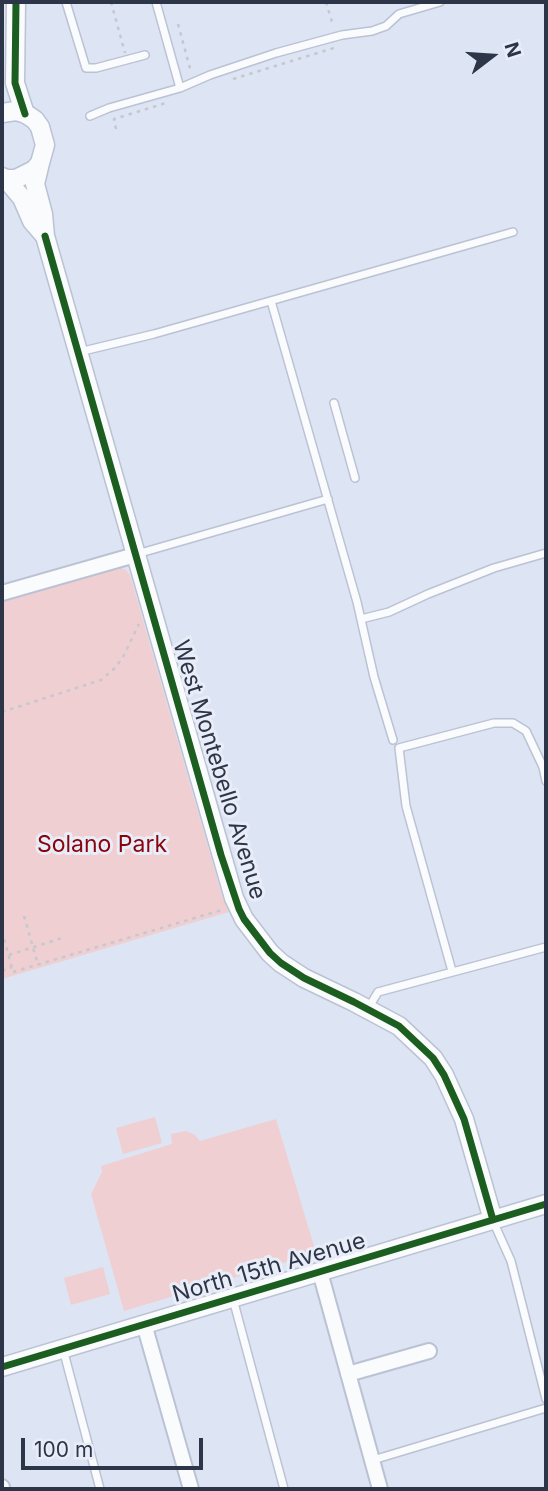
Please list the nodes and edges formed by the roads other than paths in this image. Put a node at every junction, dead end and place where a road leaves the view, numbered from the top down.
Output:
1 (4, 2) edge
2 (16, 2) edge
3 (66, 2) edge
4 (156, 2) edge
5 (440, 2) edge
6 (145, 55) dead end
7 (2, 87) edge
8 (180, 88) junction
9 (2, 113) edge
10 (25, 114) junction
11 (90, 116) dead end
12 (40, 163) junction
13 (4, 179) edge
14 (513, 232) dead end
15 (45, 236) junction
16 (271, 301) junction
17 (78, 352) junction
18 (334, 403) dead end
19 (355, 478) dead end
20 (328, 499) junction
21 (546, 554) edge
22 (135, 555) junction
23 (2, 593) edge
24 (361, 619) junction
25 (393, 740) dead end
26 (546, 781) edge
27 (546, 947) edge
28 (452, 971) junction
29 (367, 1009) junction
30 (546, 1204) edge
31 (493, 1220) junction
32 (320, 1272) junction
33 (233, 1299) junction
34 (144, 1324) junction
35 (63, 1349) junction
36 (429, 1351) dead end
37 (2, 1367) edge
38 (348, 1374) junction
39 (546, 1399) edge
40 (546, 1408) edge
41 (372, 1460) junction
42 (100, 1489) edge
43 (191, 1489) edge
44 (284, 1489) edge
45 (380, 1489) edge

1 - 7 street
2 - 10 street
3 - 6 lane
4 - 8 lane
5 - 8 lane
8 - 11 lane
9 - 10 street
10 - 12 street, West Montebello Avenue
12 - 13 street
12 - 15 street, West Montebello Avenue
13 - 15 street, West Montebello Avenue
14 - 16 lane
15 - 17 street, West Montebello Avenue
16 - 17 lane
16 - 20 lane
17 - 22 street, West Montebello Avenue
18 - 19 lane
20 - 22 lane
20 - 24 lane
21 - 24 lane
22 - 23 street
22 - 29 street, West Montebello Avenue
24 - 25 lane
26 - 28 lane
27 - 28 lane
28 - 29 lane
29 - 31 street, West Montebello Avenue
30 - 31 street, North 15th Avenue
31 - 32 street, North 15th Avenue
31 - 39 lane
32 - 33 street, North 15th Avenue
32 - 38 street
33 - 34 street, North 15th Avenue
33 - 44 lane
34 - 35 street, North 15th Avenue
34 - 43 street
35 - 37 street, North 15th Avenue
35 - 42 lane
36 - 38 street
38 - 41 street
40 - 41 lane
41 - 45 street

